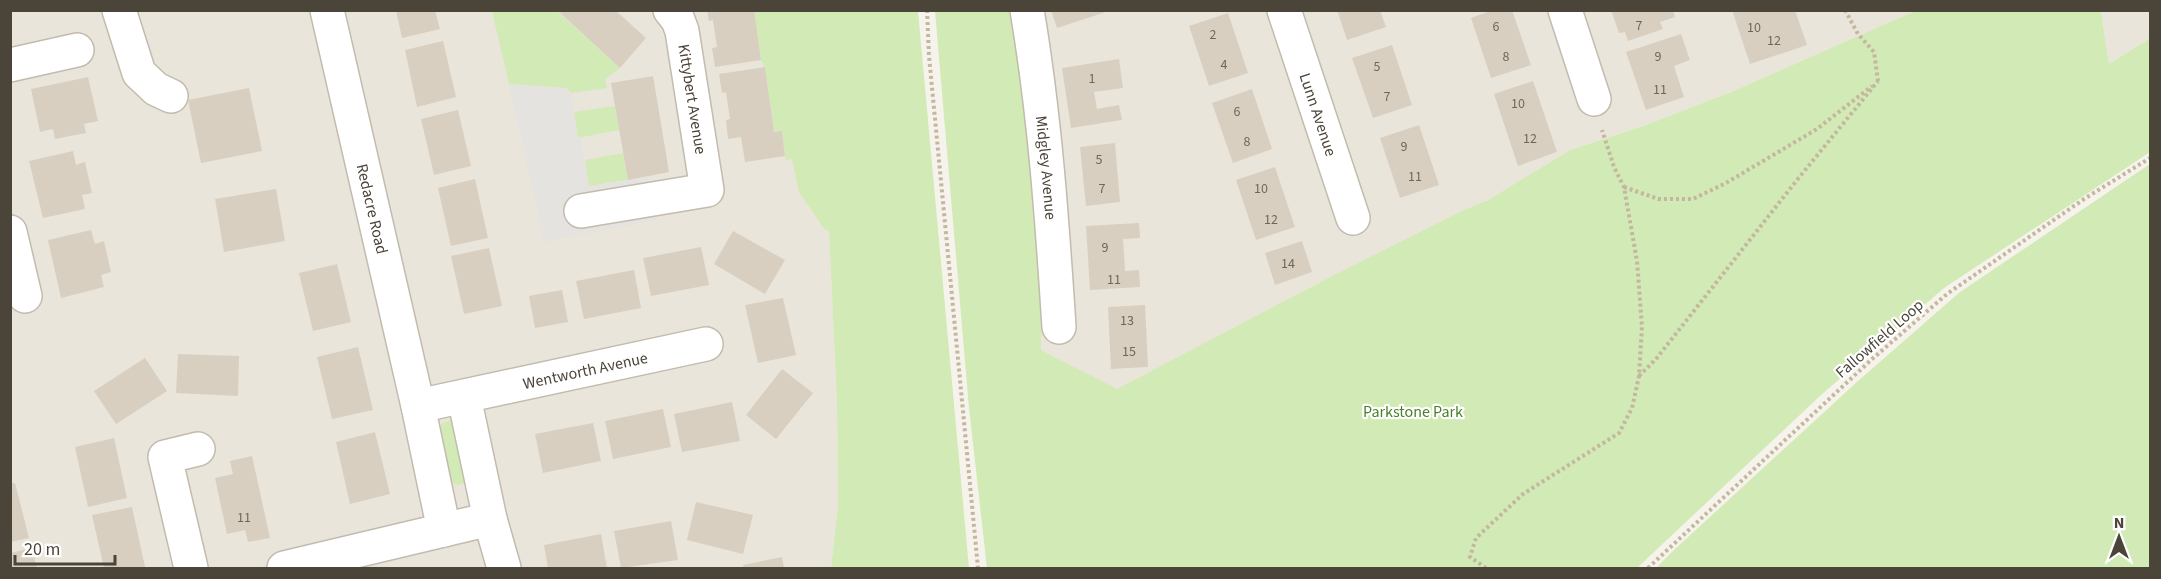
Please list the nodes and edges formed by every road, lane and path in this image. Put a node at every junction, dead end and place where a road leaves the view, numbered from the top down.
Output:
1 (119, 10) edge
2 (327, 10) edge
3 (670, 10) edge
4 (927, 10) edge
5 (1028, 10) edge
6 (1284, 10) edge
7 (1565, 10) edge
8 (1845, 10) edge
9 (77, 50) dead end
10 (10, 65) edge
11 (1878, 81) junction
12 (171, 96) dead end
13 (1594, 99) dead end
14 (1604, 138) dead end
15 (2151, 158) edge
16 (1623, 187) junction
17 (581, 211) dead end
18 (1353, 218) dead end
19 (10, 232) edge
20 (25, 296) dead end
21 (1059, 327) dead end
22 (706, 344) dead end
23 (1639, 376) junction
24 (464, 397) junction
25 (418, 406) junction
26 (198, 449) dead end
27 (490, 519) junction
28 (444, 530) junction
29 (191, 568) edge
30 (285, 568) edge
31 (504, 568) edge
32 (978, 568) edge
33 (1485, 568) edge
34 (1648, 568) edge

1 - 12 street
2 - 25 street, Redacre Road
3 - 17 street, Kittybert Avenue
4 - 32 path
5 - 21 street, Midgley Avenue
6 - 18 street, Lunn Avenue
7 - 13 street
8 - 11 path
9 - 10 street
11 - 16 path
11 - 23 path
14 - 16 path
15 - 34 path, Fallowfield Loop
16 - 23 path
19 - 20 street
22 - 24 street, Wentworth Avenue
23 - 33 path
24 - 25 street
24 - 27 street
25 - 28 street, Redacre Road
26 - 29 street
27 - 28 street
27 - 31 street
28 - 30 street

